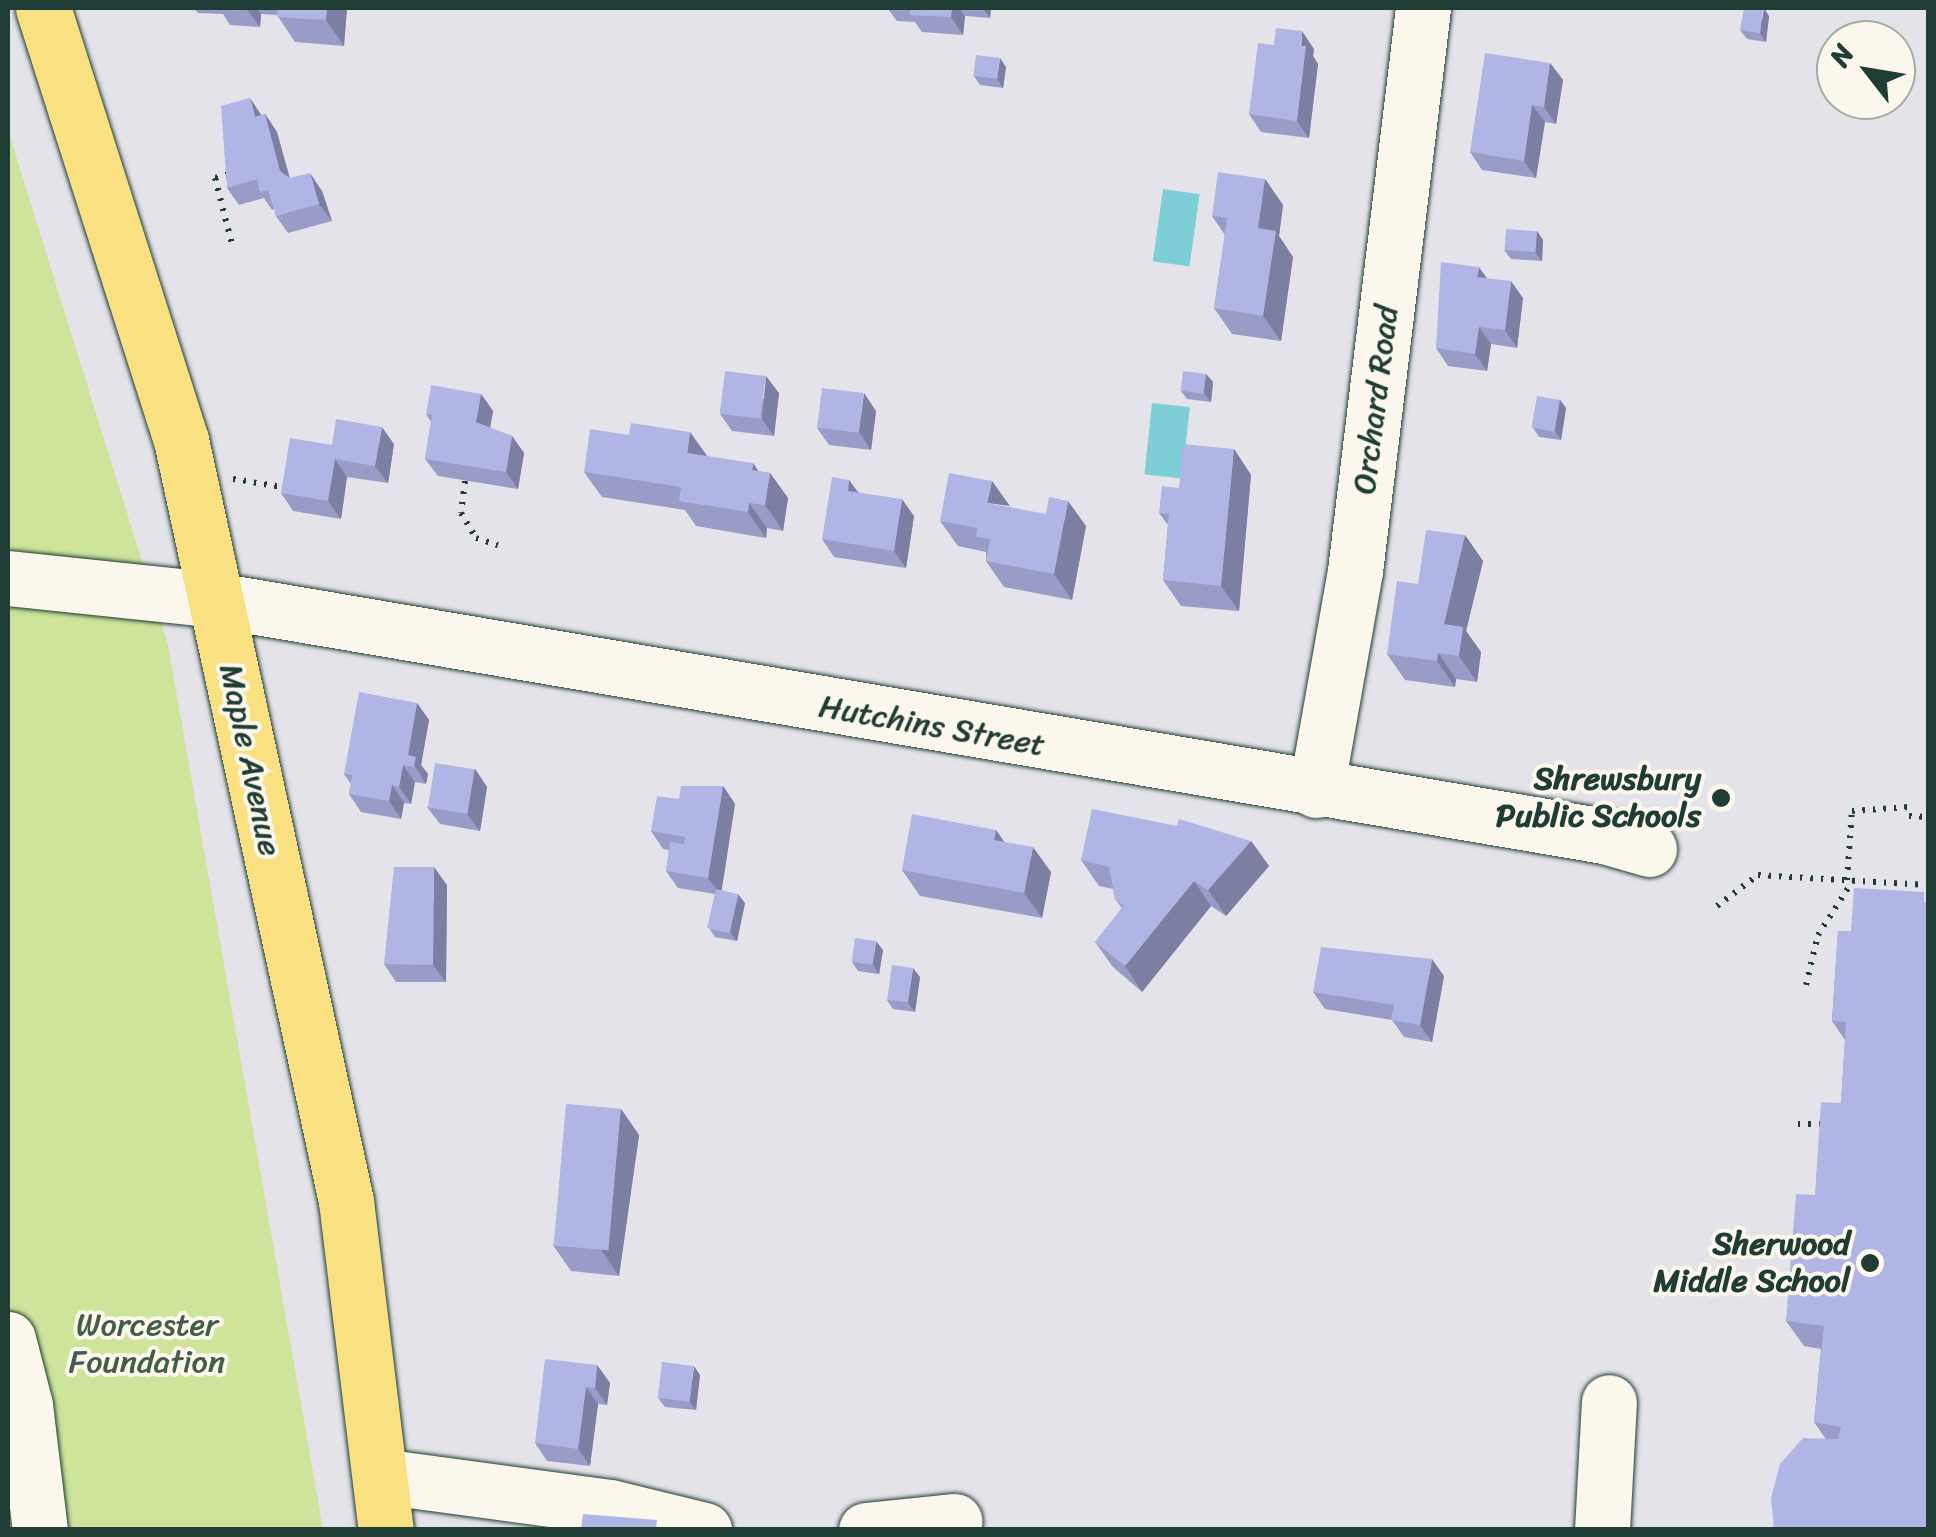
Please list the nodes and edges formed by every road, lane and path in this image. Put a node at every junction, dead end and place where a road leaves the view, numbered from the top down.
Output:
1 (43, 8) edge
2 (1423, 8) edge
3 (228, 174) edge
4 (232, 244) dead end
5 (212, 476) dead end
6 (465, 481) edge
7 (282, 487) edge
8 (498, 545) dead end
9 (8, 578) edge
10 (216, 600) junction
11 (1316, 790) junction
12 (1928, 816) edge
13 (1649, 849) dead end
14 (1849, 880) junction
15 (1928, 885) edge
16 (1717, 906) dead end
17 (1806, 985) dead end
18 (1798, 1124) dead end
19 (1834, 1124) edge
20 (8, 1339) edge
21 (1609, 1402) dead end
22 (380, 1476) junction
23 (565, 1516) edge
24 (954, 1521) dead end
25 (40, 1530) edge
26 (386, 1530) edge
27 (704, 1530) edge
28 (866, 1530) edge
29 (1602, 1530) edge

1 - 10 main road, Maple Avenue
2 - 11 street, Orchard Road
3 - 4 path
5 - 7 path
6 - 8 path
9 - 10 street, Hutchins Street
10 - 11 street, Hutchins Street
10 - 22 main road, Maple Avenue
11 - 13 street, Hutchins Street
12 - 14 path
14 - 15 path
14 - 16 path
14 - 17 path
18 - 19 path
20 - 25 street
21 - 29 street
22 - 23 street
22 - 26 main road, Maple Avenue
23 - 27 street
24 - 28 street

